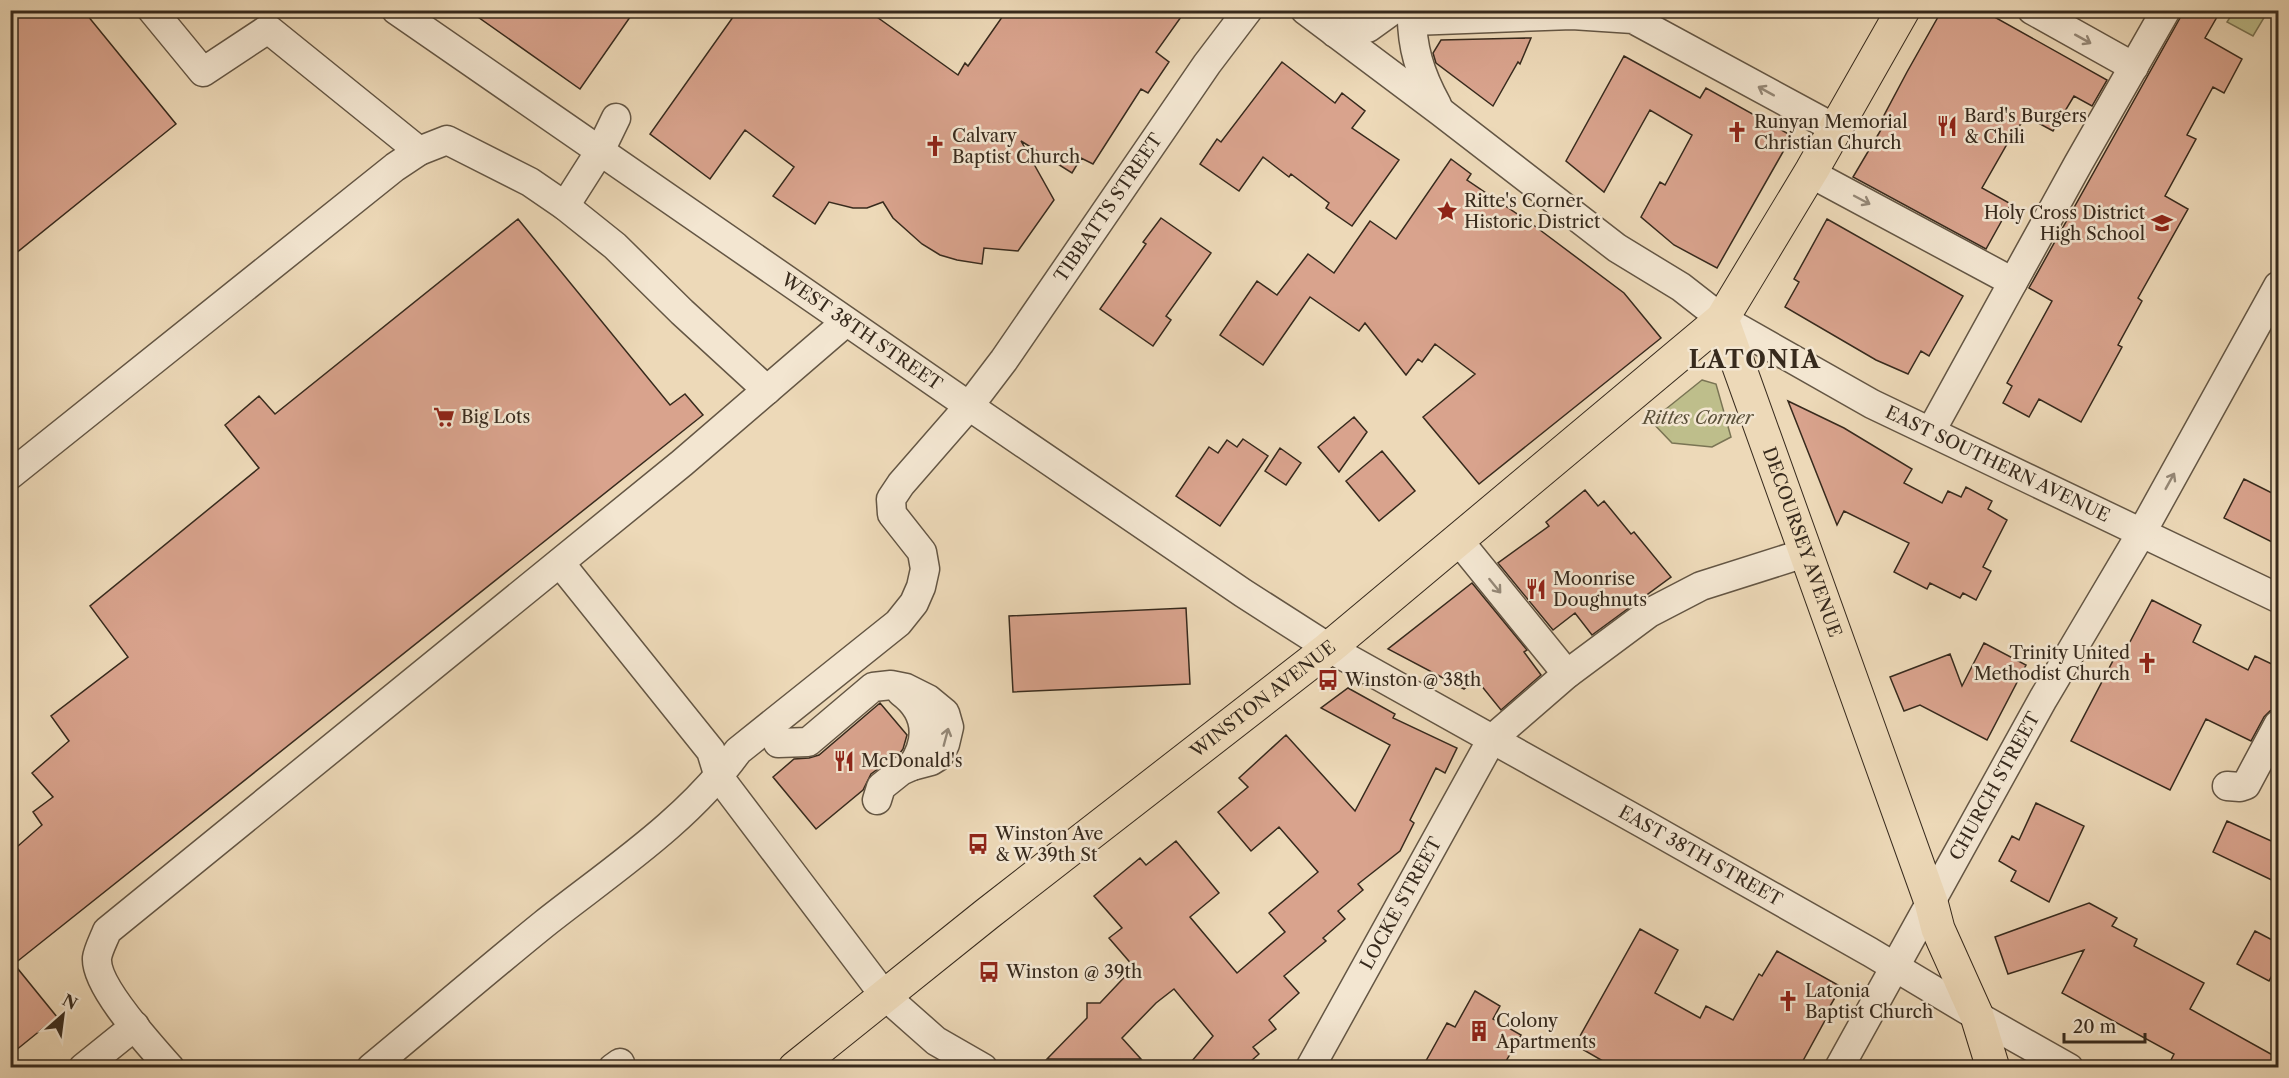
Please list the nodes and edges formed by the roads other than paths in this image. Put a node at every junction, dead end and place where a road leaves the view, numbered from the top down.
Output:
1 (152, 10) edge
2 (396, 10) edge
3 (1248, 10) edge
4 (1305, 10) edge
5 (1903, 10) edge
6 (2032, 10) edge
7 (2166, 10) edge
8 (1406, 14) edge
9 (1635, 15) edge
10 (271, 20) edge
11 (1335, 33) junction
12 (2134, 67) junction
13 (1441, 112) junction
14 (616, 118) dead end
15 (1836, 129) junction
16 (419, 151) junction
17 (600, 152) junction
18 (1810, 173) junction
19 (565, 206) junction
20 (2013, 282) junction
21 (2278, 286) edge
22 (1722, 320) junction
23 (846, 322) junction
24 (767, 390) junction
25 (969, 406) junction
26 (1930, 431) junction
27 (10, 475) edge
28 (2142, 532) junction
29 (1459, 541) junction
30 (1805, 553) junction
31 (560, 563) junction
32 (2278, 598) edge
33 (1329, 648) junction
34 (843, 669) junction
35 (1567, 674) junction
36 (2278, 725) edge
37 (1492, 740) junction
38 (778, 743) junction
39 (719, 777) junction
40 (2227, 786) dead end
41 (877, 800) dead end
42 (1931, 902) junction
43 (1895, 967) junction
44 (884, 996) junction
45 (1977, 1016) junction
46 (135, 1026) junction
47 (83, 1068) edge
48 (170, 1068) edge
49 (372, 1068) edge
50 (795, 1068) edge
51 (982, 1068) edge
52 (1310, 1068) edge
53 (1839, 1068) edge
54 (1993, 1068) edge
55 (2069, 1068) edge

1 - 10 street
2 - 17 street, WEST 38TH STREET
3 - 25 street, TIBBATTS STREET
4 - 11 street, EAST SOUTHERN AVENUE
5 - 15 main road
6 -> 12 street
7 - 12 street
8 - 9 street
8 - 11 street
8 - 13 street
15 -> 9 street
10 - 16 street
11 - 13 street, EAST SOUTHERN AVENUE
12 - 20 street
13 - 22 street, EAST SOUTHERN AVENUE
14 - 17 street
15 - 18 main road
16 - 19 street
16 - 27 street
17 - 19 street
17 - 23 street, WEST 38TH STREET
18 -> 20 street
18 - 22 main road
19 - 24 street
20 - 26 street
28 -> 21 street, CHURCH STREET
22 - 26 street, EAST SOUTHERN AVENUE
22 - 29 main road, WINSTON AVENUE
22 - 30 main road, DECOURSEY AVENUE
23 - 24 street
23 - 25 street, WEST 38TH STREET
24 - 31 street
25 - 33 street, WEST 38TH STREET
25 - 34 street, TIBBATTS STREET
26 - 28 street, EAST SOUTHERN AVENUE
28 - 32 street, EAST SOUTHERN AVENUE
28 - 42 street, CHURCH STREET
29 - 33 main road, WINSTON AVENUE
29 -> 35 street
30 - 35 street, LOCKE STREET
30 - 42 main road, DECOURSEY AVENUE
31 - 39 street
31 - 46 street
33 - 37 street, EAST 38TH STREET
33 - 44 main road, WINSTON AVENUE
34 - 38 street
34 - 39 street, TIBBATTS STREET
35 - 37 street, LOCKE STREET
36 - 40 street
37 - 43 street, EAST 38TH STREET
37 - 52 street, LOCKE STREET
38 - 39 street
41 -> 38 street
39 - 44 street
39 - 49 street
42 - 43 street, CHURCH STREET
42 - 45 main road, DECOURSEY AVENUE
43 - 45 street, EAST 38TH STREET
43 - 53 street, CHURCH STREET
44 - 50 main road, WINSTON AVENUE
44 - 51 street
45 - 54 main road, DECOURSEY AVENUE
45 - 55 street, EAST 38TH STREET
46 - 47 street
46 - 48 street

